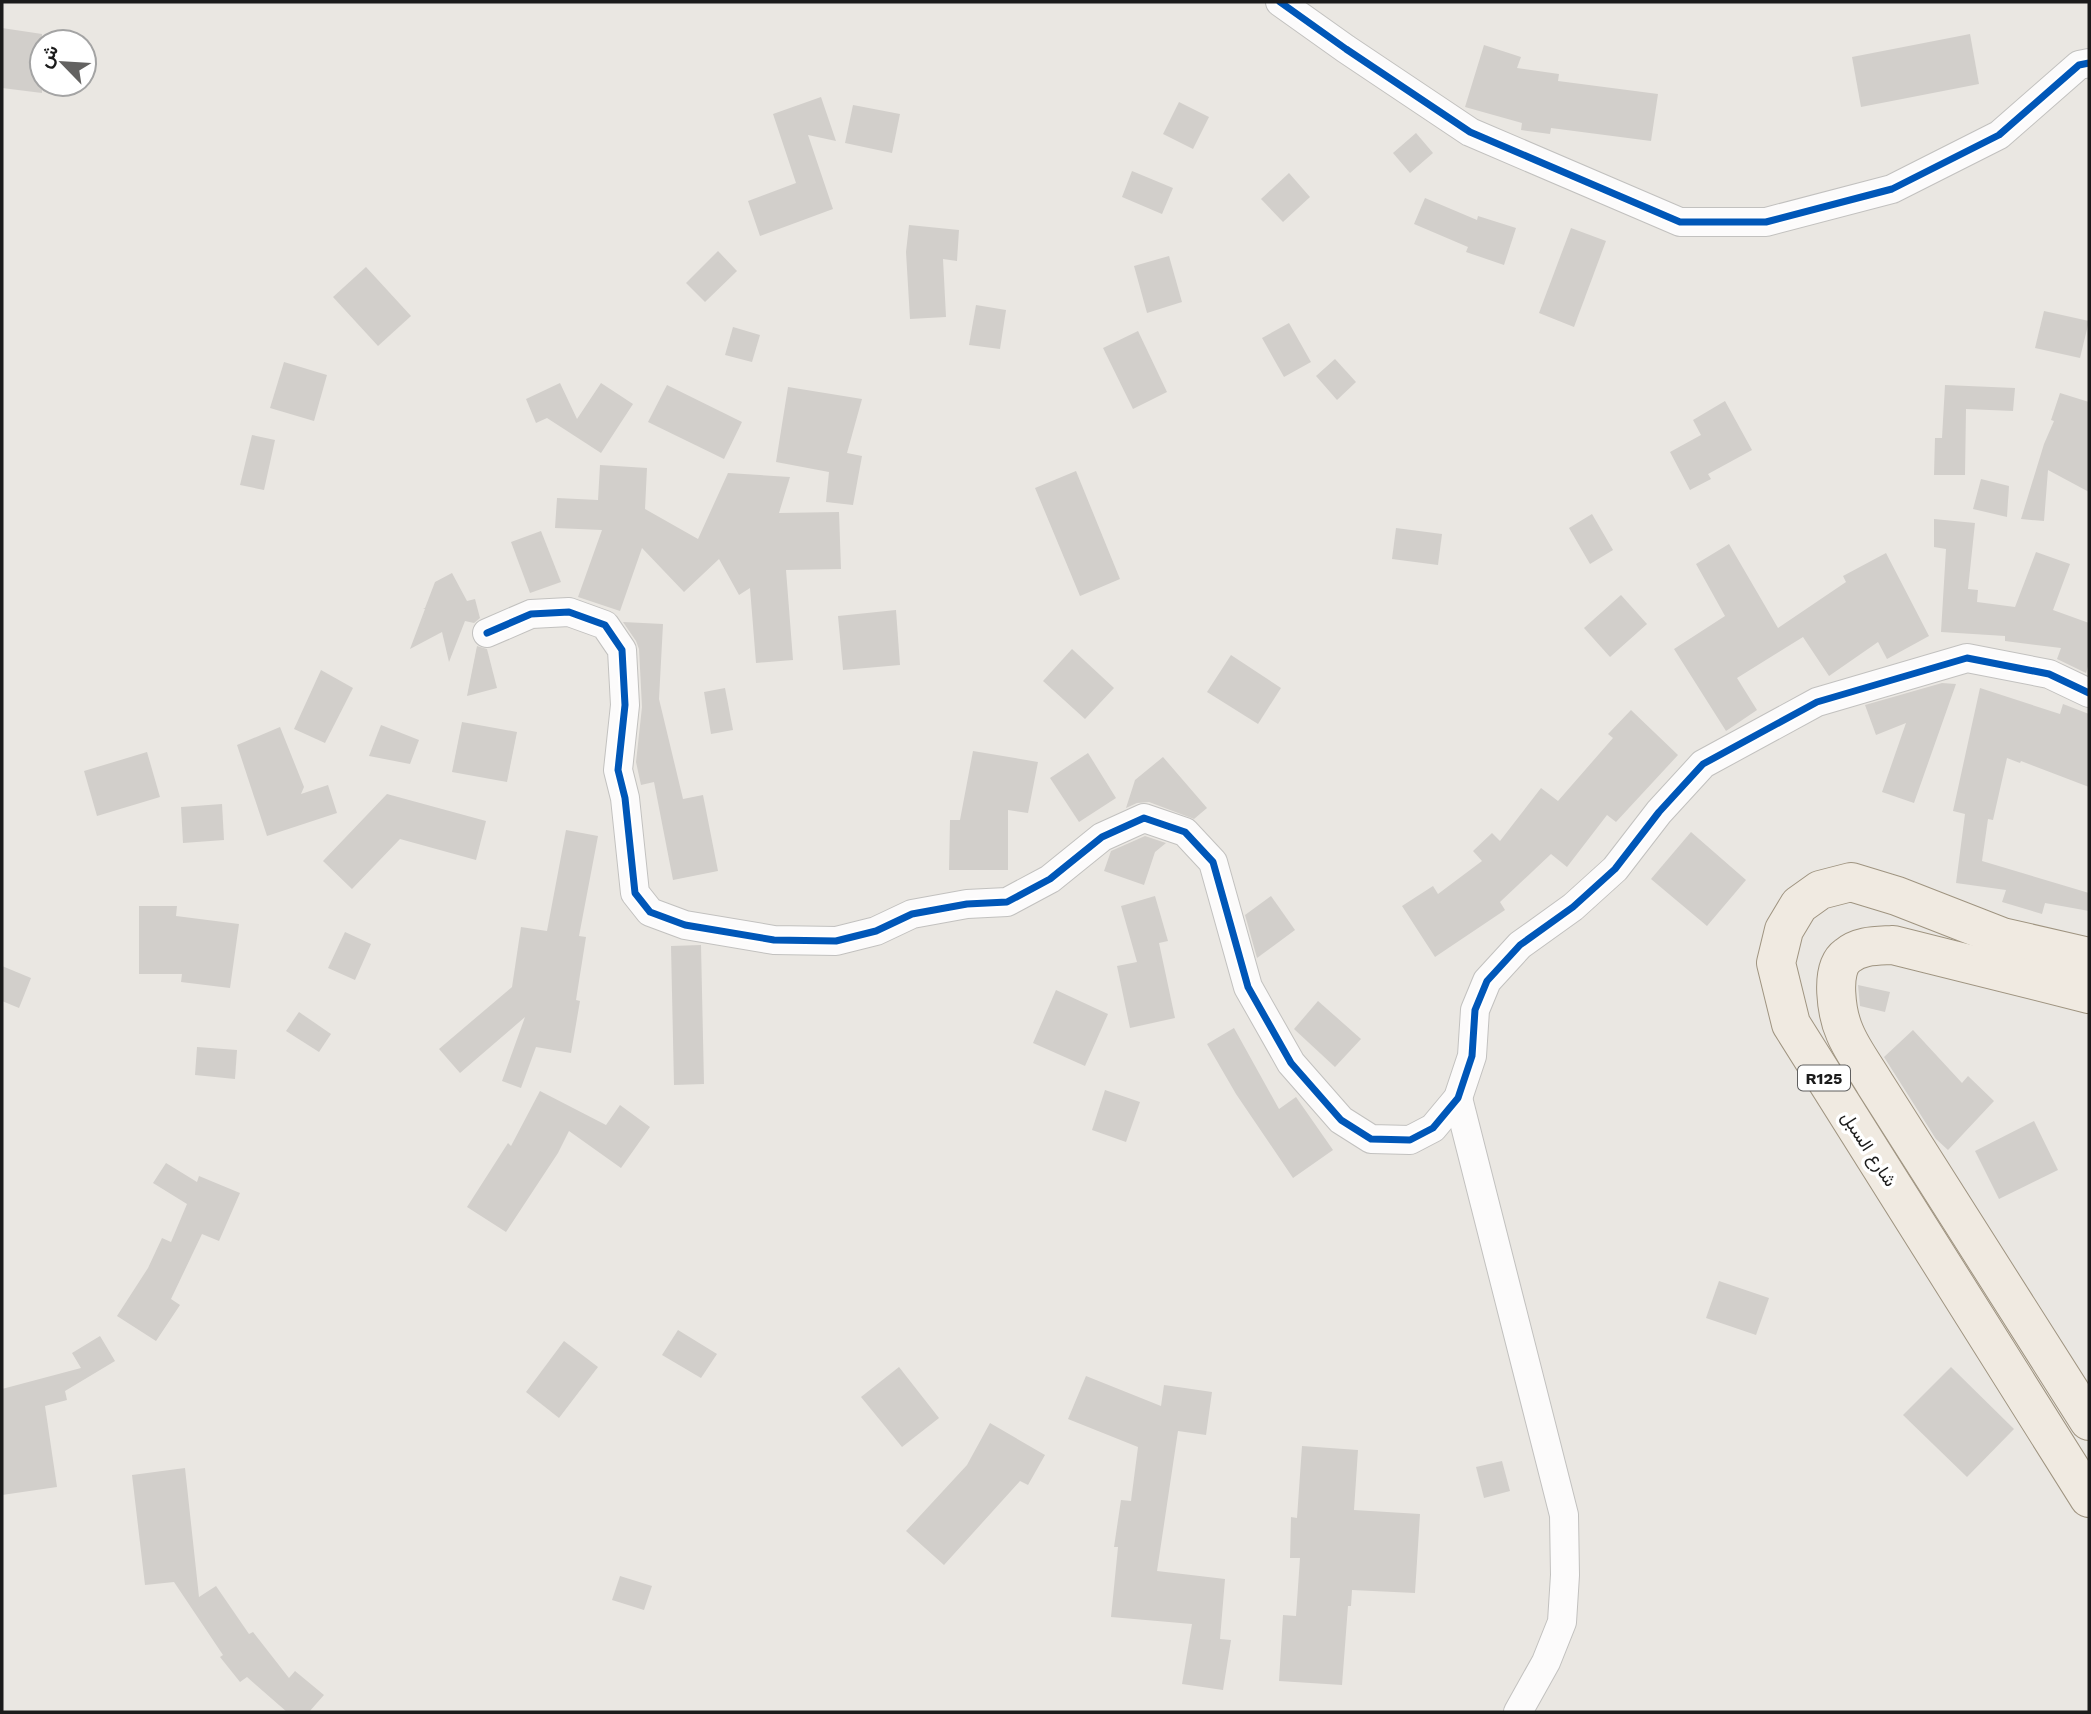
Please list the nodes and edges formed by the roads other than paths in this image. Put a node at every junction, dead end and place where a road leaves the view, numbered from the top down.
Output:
1 (1280, 2) edge
2 (2089, 63) edge
3 (486, 633) dead end
4 (2089, 693) edge
5 (2089, 957) edge
6 (2089, 994) edge
7 (1458, 1098) junction
8 (2089, 1421) edge
9 (2089, 1498) edge
10 (1518, 1712) edge

1 - 2 street
3 - 7 street
4 - 7 street
5 - 9 main road, شارع السبل / R125
6 - 8 main road, R125
7 - 10 street

